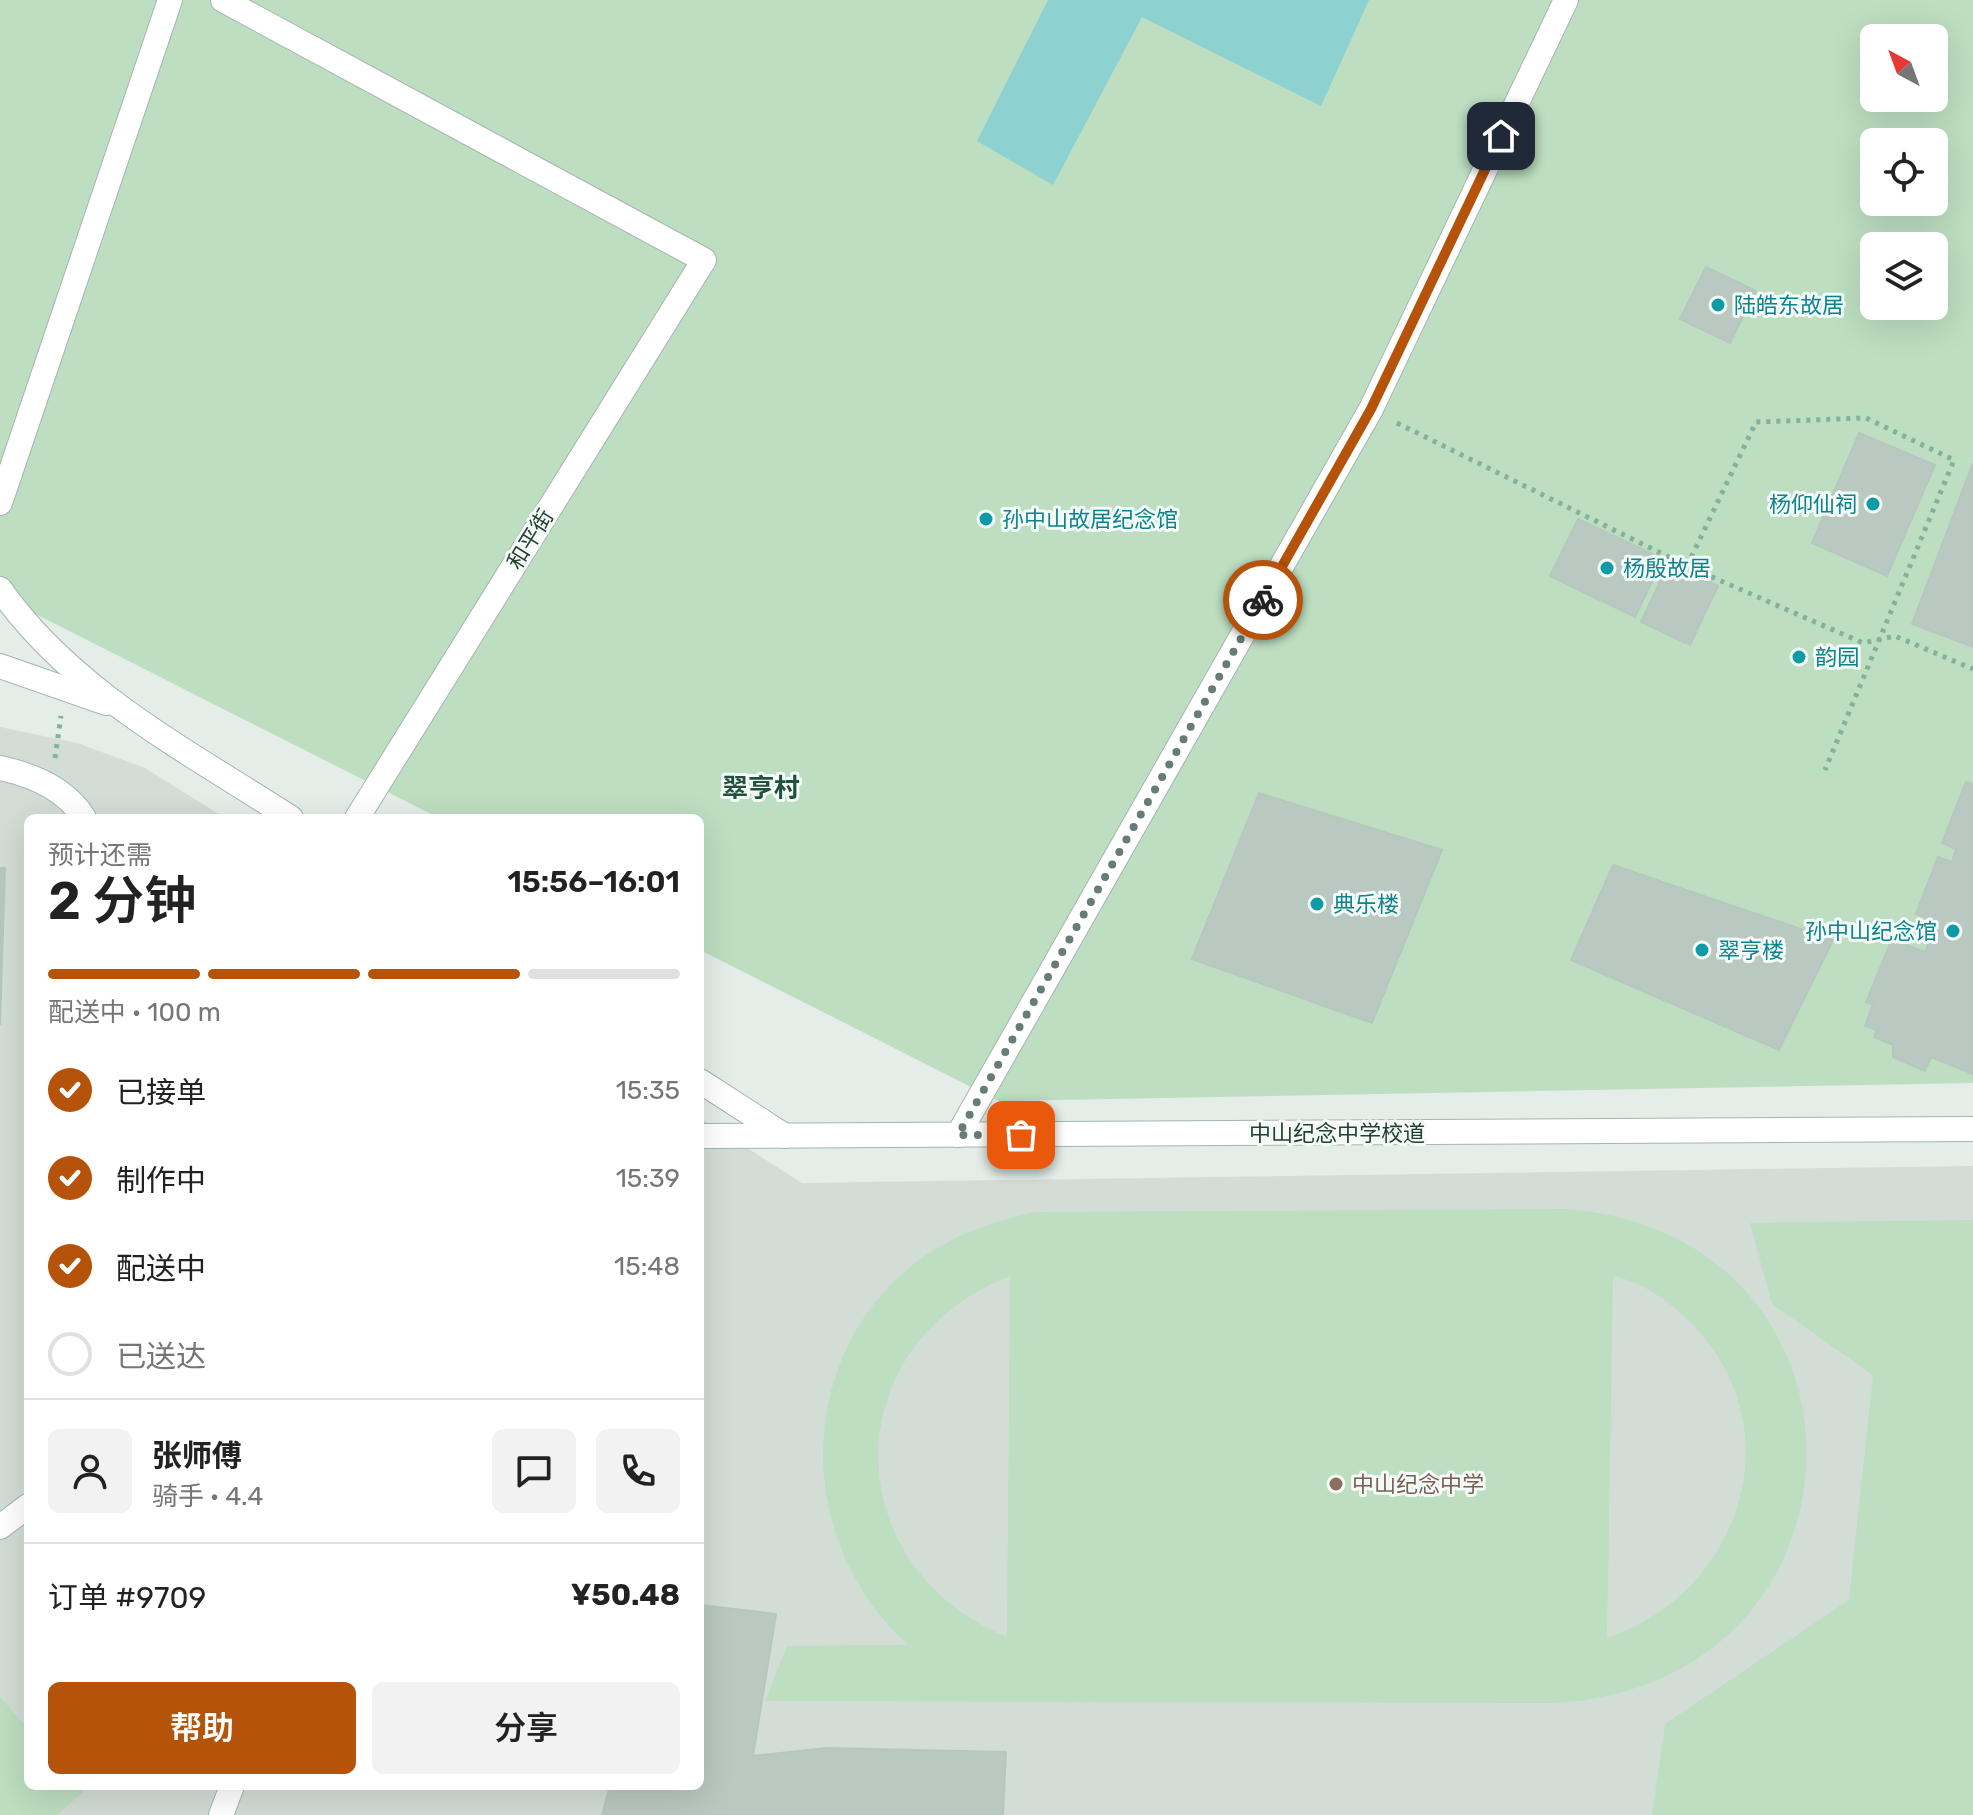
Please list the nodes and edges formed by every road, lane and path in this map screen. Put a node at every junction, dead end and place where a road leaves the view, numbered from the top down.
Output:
1 (170, 0) edge
2 (223, 0) edge
3 (1566, 0) edge
4 (1371, 409) junction
5 (0, 503) edge
6 (1687, 566) junction
7 (0, 589) edge
8 (1877, 643) junction
9 (0, 666) edge
10 (1973, 669) edge
11 (65, 689) junction
12 (120, 707) junction
13 (4, 769) edge
14 (1825, 770) dead end
15 (80, 814) edge
16 (285, 814) edge
17 (359, 814) edge
18 (704, 1084) edge
19 (1973, 1129) edge
20 (958, 1135) junction
21 (704, 1136) edge
22 (786, 1136) junction
23 (24, 1509) edge
24 (0, 1527) edge

1 - 5 street
2 - 17 street, 和平街
3 - 4 street
4 - 6 path
4 - 20 street
6 - 8 path
6 - 8 path
7 - 12 street
8 - 10 path
8 - 14 path
9 - 11 street
11 - 12 street
11 - 13 path
12 - 16 street
13 - 15 street
18 - 22 street
19 - 20 street, 中山纪念中学校道
20 - 22 street, 中山纪念中学校道
21 - 22 street, 中山纪念中学校道
23 - 24 street

